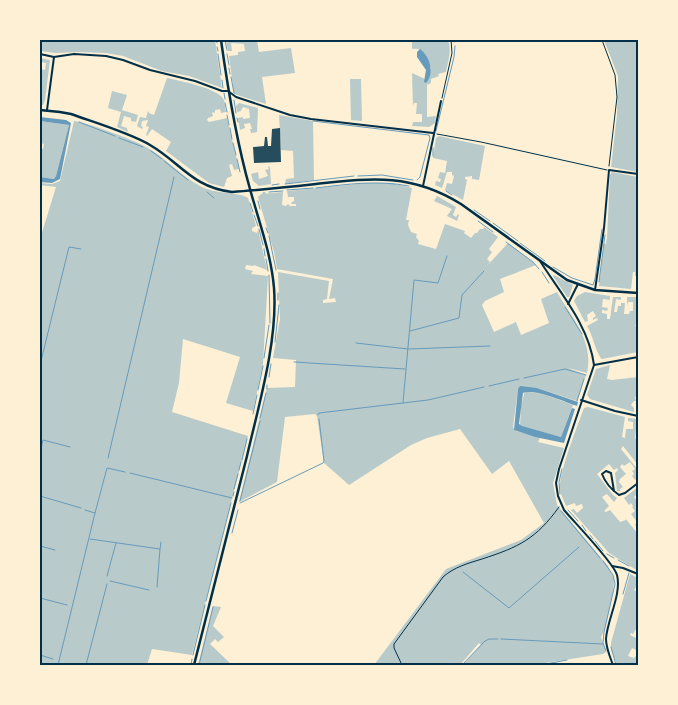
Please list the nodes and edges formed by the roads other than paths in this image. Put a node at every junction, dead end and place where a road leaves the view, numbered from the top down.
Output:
1 (221, 40) edge
2 (40, 54) edge
3 (54, 57) junction
4 (228, 91) junction
5 (441, 101) road end
6 (40, 110) edge
7 (48, 110) junction
8 (433, 133) junction
9 (638, 174) edge
10 (423, 186) junction
11 (250, 190) junction
12 (540, 261) junction
13 (578, 284) junction
14 (595, 290) junction
15 (638, 293) edge
16 (568, 304) junction
17 (638, 357) edge
18 (594, 365) junction
19 (581, 400) junction
20 (638, 416) edge
21 (638, 482) edge
22 (614, 491) junction
23 (612, 566) junction
24 (638, 574) edge
25 (194, 665) edge
26 (613, 665) edge

1 - 4 street
2 - 3 street
3 - 4 street
3 - 7 street
4 - 8 street
4 - 11 street
5 - 8 street
6 - 7 street
7 - 11 street
8 - 10 street
9 - 14 street
10 - 11 street
10 - 12 street
11 - 25 street
12 - 13 street
12 - 16 street
13 - 14 street
13 - 16 street
14 - 15 street
16 - 18 street
17 - 18 street
18 - 19 street
19 - 20 street
19 - 23 street
21 - 22 street
22 - 22 street
23 - 24 street
23 - 26 street

